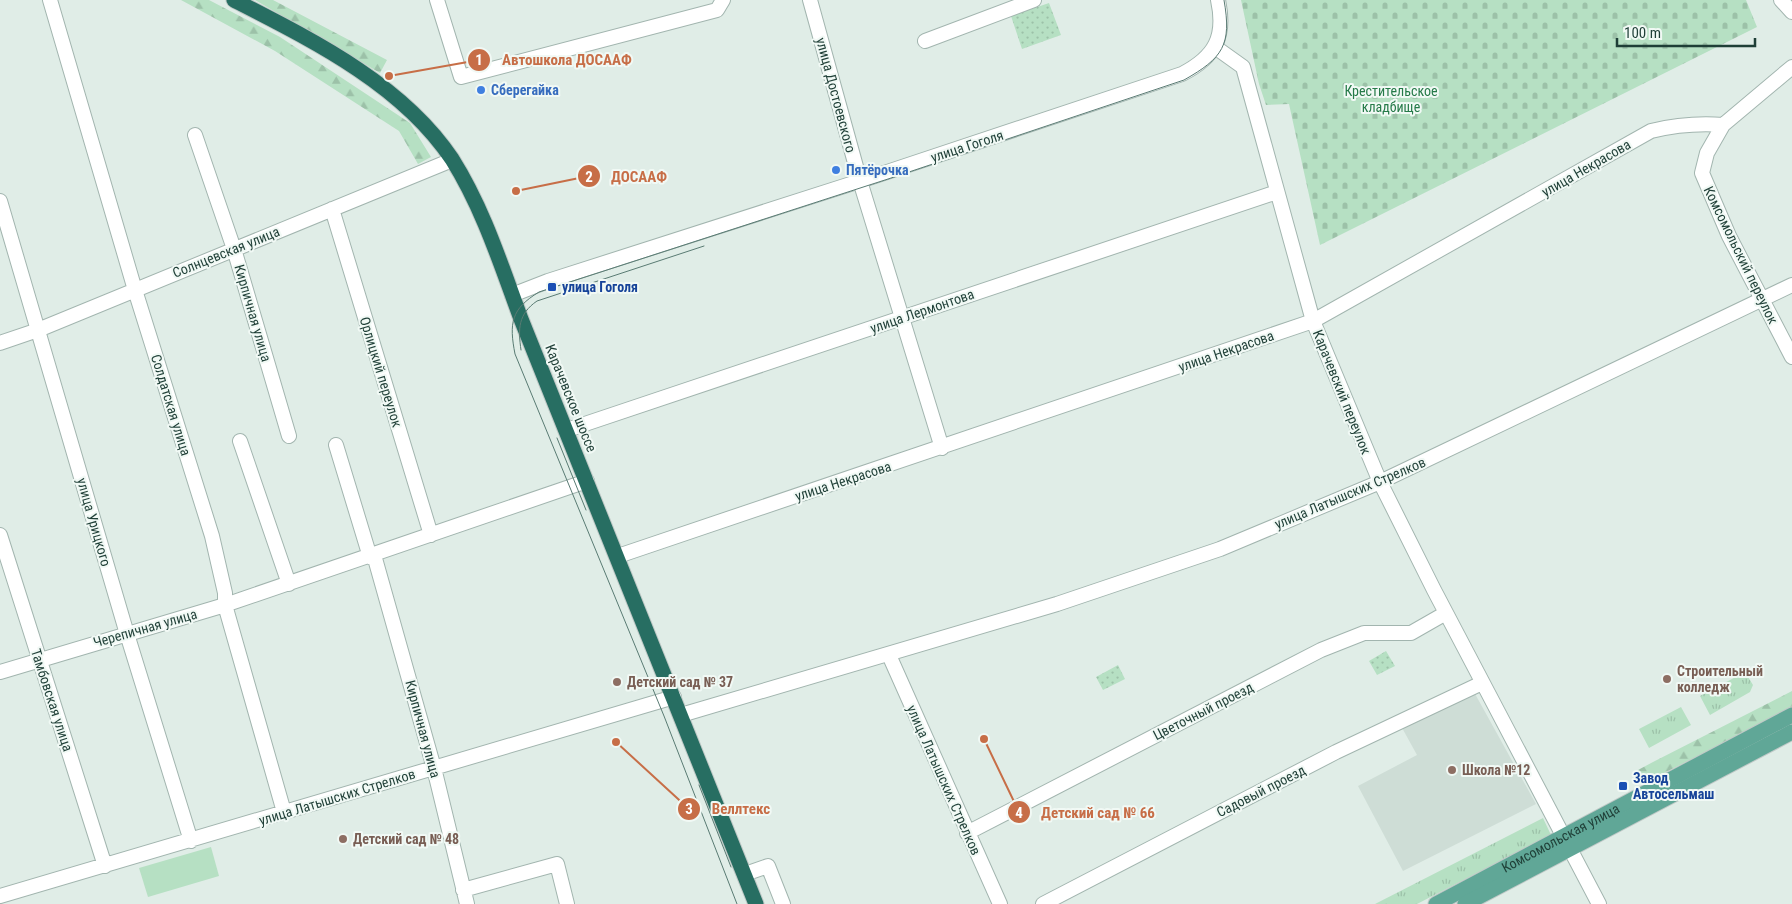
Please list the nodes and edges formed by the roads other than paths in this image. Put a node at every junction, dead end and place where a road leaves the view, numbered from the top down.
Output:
1 (50, 0) edge
2 (234, 0) edge
3 (437, 0) edge
4 (723, 0) edge
5 (810, 0) edge
6 (1034, 0) edge
7 (1218, 0) edge
8 (1781, 0) edge
9 (1792, 12) edge
10 (925, 41) dead end
11 (1215, 47) junction
12 (1792, 67) edge
13 (1723, 125) junction
14 (195, 135) dead end
15 (452, 160) junction
16 (860, 181) junction
17 (1277, 192) junction
18 (0, 202) edge
19 (332, 209) junction
20 (234, 249) junction
21 (1792, 285) edge
22 (135, 290) junction
23 (512, 295) junction
24 (1761, 300) junction
25 (901, 318) junction
26 (1313, 321) junction
27 (38, 330) junction
28 (0, 343) edge
29 (1792, 357) edge
30 (566, 430) junction
31 (289, 436) dead end
32 (240, 442) dead end
33 (336, 445) dead end
34 (942, 448) junction
35 (587, 481) junction
36 (1380, 482) junction
37 (0, 535) edge
38 (432, 535) junction
39 (372, 556) junction
40 (618, 556) junction
41 (289, 584) junction
42 (225, 605) junction
43 (1446, 613) junction
44 (127, 634) junction
45 (890, 655) junction
46 (39, 659) junction
47 (0, 672) edge
48 (1482, 683) junction
49 (674, 697) junction
50 (681, 715) junction
51 (1792, 715) edge
52 (1792, 732) edge
53 (434, 768) junction
54 (284, 812) junction
55 (967, 833) junction
56 (191, 841) junction
57 (1567, 843) junction
58 (105, 866) junction
59 (745, 874) junction
60 (463, 890) junction
61 (0, 896) edge
62 (467, 904) edge
63 (567, 904) edge
64 (756, 904) edge
65 (783, 904) edge
66 (1000, 904) edge
67 (1042, 904) edge
68 (1436, 904) edge
69 (1465, 904) edge
70 (1599, 904) edge

1 - 22 street, Солдатская улица
2 - 15 highway, Карачевское шоссе
3 - 4 street
5 - 16 street, улица Достоевского
6 - 10 street
7 - 11 street
8 - 9 street
11 - 16 street, улица Гоголя
11 - 17 street, Карачевский переулок
12 - 13 street
13 - 24 street, Комсомольский переулок
13 - 26 street, улица Некрасова
14 - 20 street, Кирпичная улица
15 - 19 street, Солнцевская улица
15 - 23 highway, Карачевское шоссе
16 - 23 street, улица Гоголя
16 - 25 street, улица Достоевского
17 - 25 street, улица Лермонтова
17 - 26 street, Карачевский переулок
18 - 27 street, улица Урицкого
19 - 20 street, Солнцевская улица
19 - 38 street, Орлицкий переулок
20 - 22 street, Солнцевская улица
20 - 31 street, Кирпичная улица
21 - 24 street, улица Латышских Стрелков
22 - 27 street, Солнцевская улица
22 - 42 street, Солдатская улица
23 - 30 highway, Карачевское шоссе
24 - 29 street, Комсомольский переулок
24 - 36 street, улица Латышских Стрелков
25 - 30 street, улица Лермонтова
25 - 34 street, улица Достоевского
26 - 34 street, улица Некрасова
26 - 36 street, Карачевский переулок
27 - 28 street, Солнцевская улица
27 - 44 street, улица Урицкого
30 - 35 highway, Карачевское шоссе
32 - 41 street
33 - 39 street
34 - 40 street, улица Некрасова
35 - 38 street, Черепичная улица
35 - 40 highway, Карачевское шоссе
36 - 43 street, Карачевский переулок
36 - 45 street, улица Латышских Стрелков
37 - 46 street, Тамбовская улица
38 - 39 street, Черепичная улица
39 - 41 street, Черепичная улица
39 - 53 street, Кирпичная улица
40 - 49 highway, Карачевское шоссе
41 - 42 street, Черепичная улица
42 - 44 street, Черепичная улица
42 - 54 street, Солдатская улица
43 - 48 street, Карачевский переулок
43 - 55 street, Цветочный проезд
44 - 46 street, Черепичная улица
44 - 56 street, улица Урицкого
45 - 50 street, улица Латышских Стрелков
45 - 55 street, улица Латышских Стрелков
46 - 47 street, Черепичная улица
46 - 58 street, Тамбовская улица
48 - 57 street, Карачевский переулок
48 - 67 street, Садовый проезд
49 - 50 highway, Карачевское шоссе
49 - 53 street, улица Латышских Стрелков
50 - 59 highway, Карачевское шоссе
51 - 57 main road, Комсомольская улица
52 - 57 main road, Комсомольская улица
53 - 54 street, улица Латышских Стрелков
53 - 60 street, Кирпичная улица
54 - 56 street, улица Латышских Стрелков
55 - 66 street, улица Латышских Стрелков
56 - 58 street, улица Латышских Стрелков
57 - 68 main road, Комсомольская улица
57 - 69 main road, Комсомольская улица
57 - 70 street, Карачевский переулок
58 - 61 street, улица Латышских Стрелков
59 - 64 highway, Карачевское шоссе
59 - 65 street
60 - 62 street, Кирпичная улица
60 - 63 street

